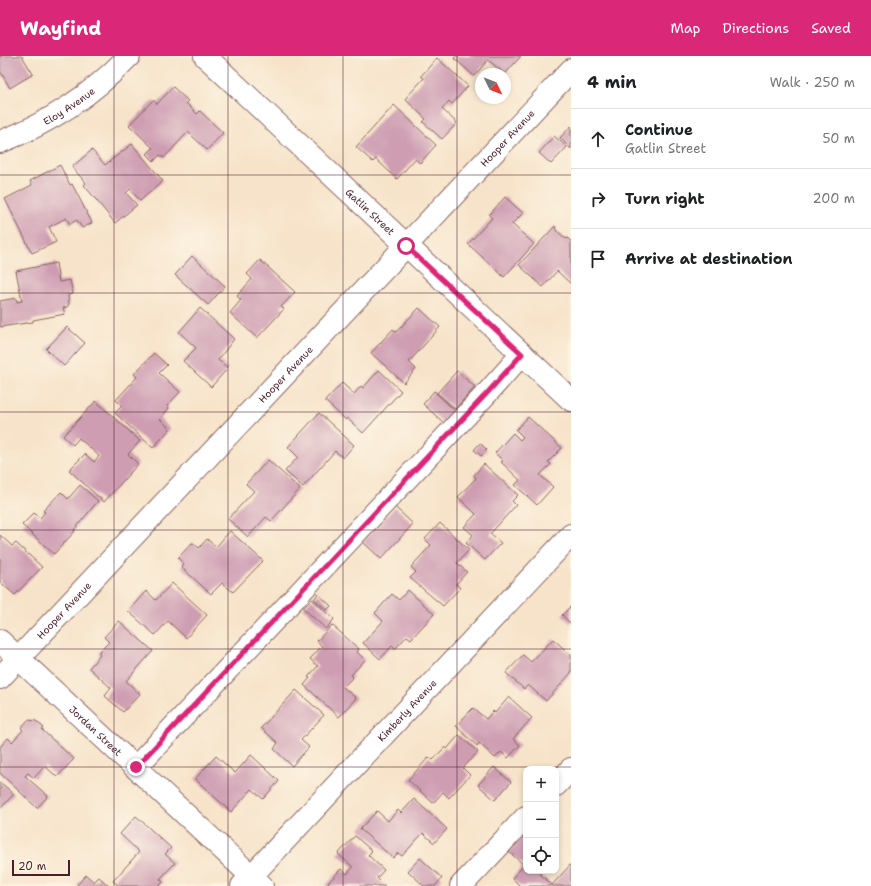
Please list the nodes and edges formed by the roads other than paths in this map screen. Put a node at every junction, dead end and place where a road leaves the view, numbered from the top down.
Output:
1 (129, 56) edge
2 (205, 56) edge
3 (571, 70) edge
4 (0, 142) edge
5 (406, 246) junction
6 (522, 354) junction
7 (571, 400) edge
8 (571, 535) edge
9 (0, 641) edge
10 (19, 658) junction
11 (0, 678) edge
12 (136, 767) junction
13 (571, 768) edge
14 (559, 781) edge
15 (523, 819) edge
16 (252, 883) edge
17 (461, 886) edge

1 - 4 street, Eloy Avenue
2 - 5 street, Gatlin Street
3 - 5 street, Hooper Avenue
5 - 6 street, Gatlin Street
5 - 10 street, Hooper Avenue
6 - 7 street, Gatlin Street
6 - 12 street
8 - 16 street, Kimberly Avenue
9 - 10 street, Jordan Street
10 - 11 street, Hooper Avenue
10 - 12 street, Jordan Street
12 - 16 street, Jordan Street
13 - 14 street
15 - 17 street

